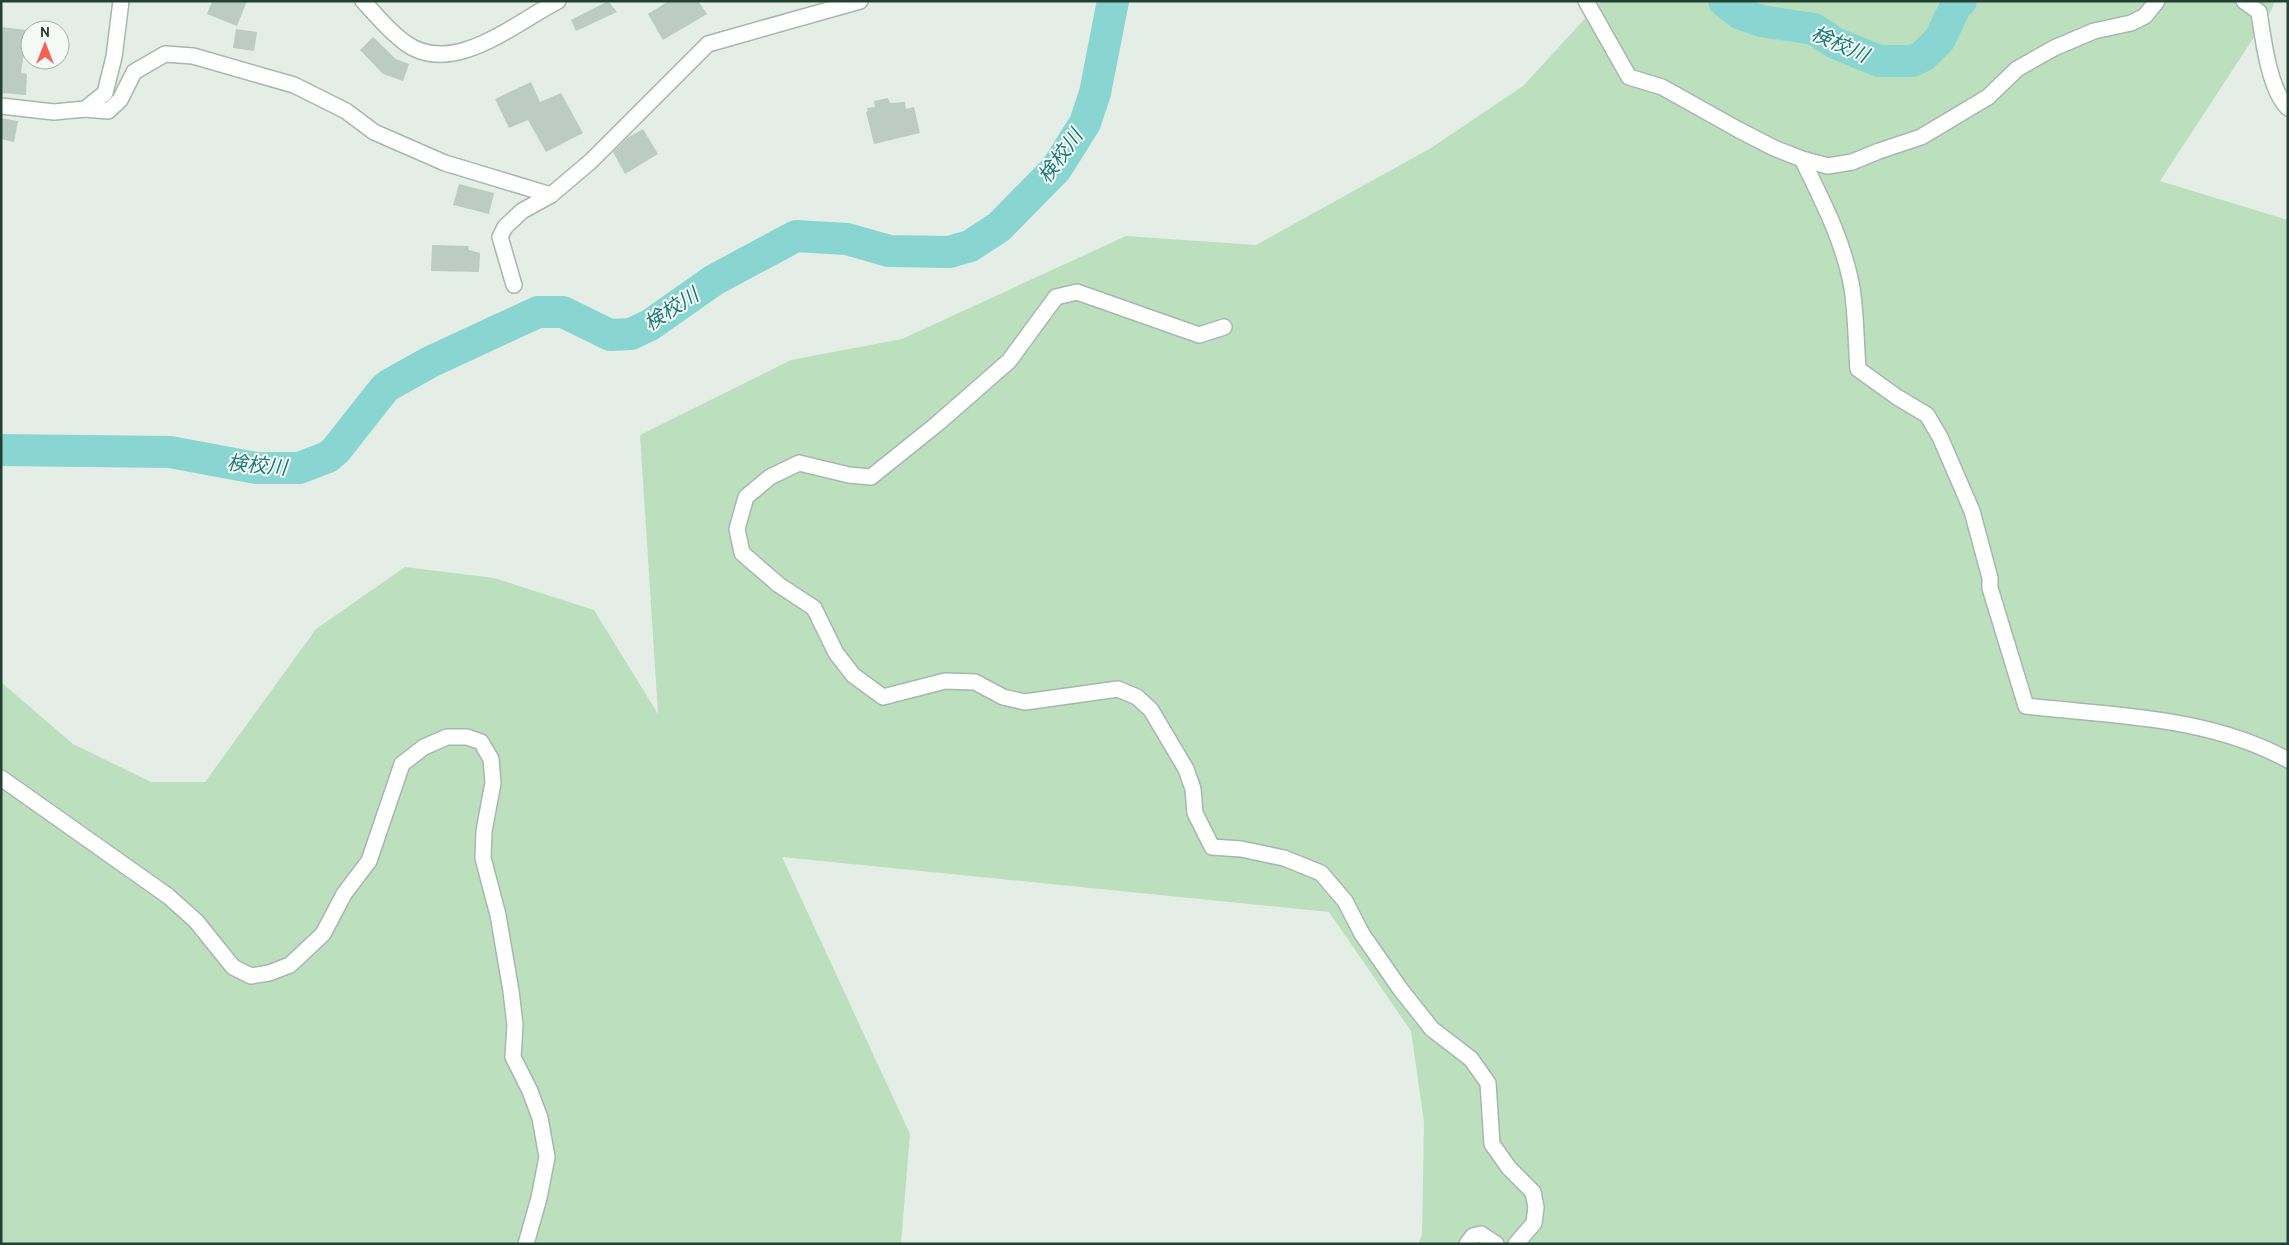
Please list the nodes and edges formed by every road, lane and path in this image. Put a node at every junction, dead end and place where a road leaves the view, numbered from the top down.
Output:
1 (121, 1) edge
2 (363, 1) edge
3 (558, 1) edge
4 (860, 1) edge
5 (1586, 1) edge
6 (2158, 1) edge
7 (2244, 1) edge
8 (1, 106) edge
9 (2288, 108) edge
10 (85, 109) junction
11 (1802, 158) junction
12 (551, 195) junction
13 (514, 285) dead end
14 (1224, 327) dead end
15 (2288, 760) edge
16 (1, 778) edge
17 (526, 1244) edge
18 (1466, 1244) edge
19 (1496, 1244) edge
20 (1516, 1244) edge

1 - 10 street
2 - 3 street
4 - 12 street
5 - 11 street
6 - 11 street
7 - 9 street
8 - 10 street
10 - 12 street
11 - 15 street
12 - 13 street
14 - 20 street
16 - 17 street
18 - 19 street

